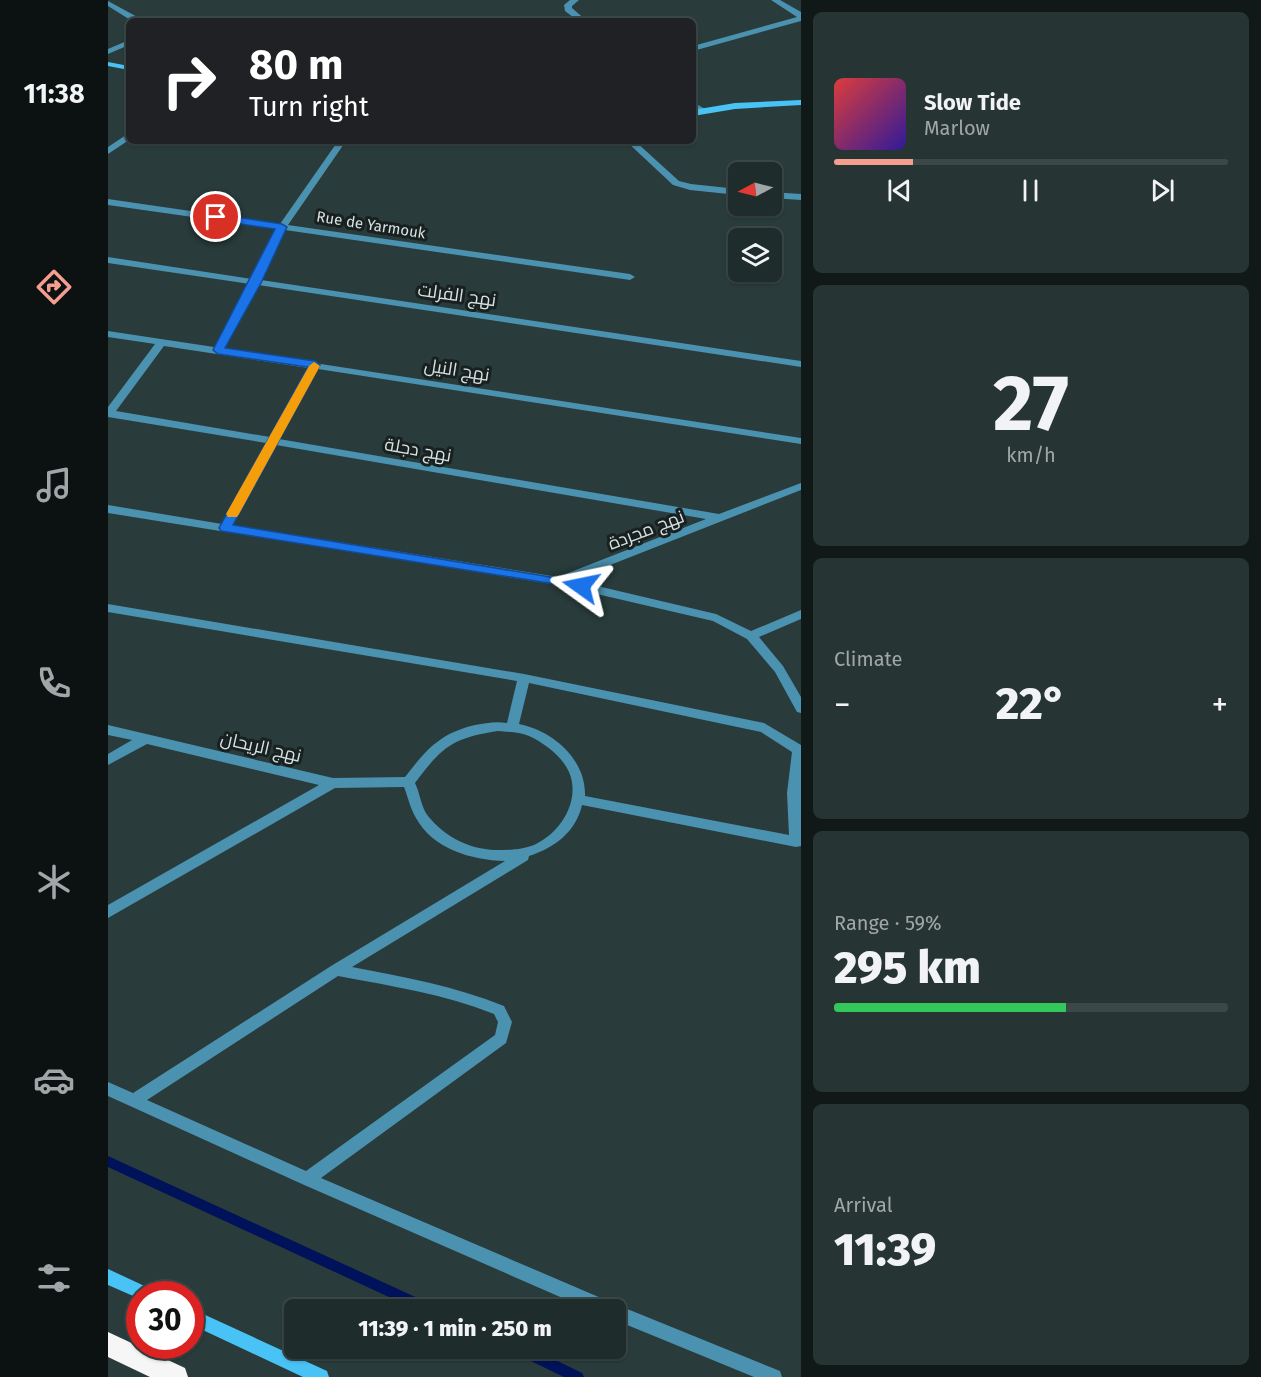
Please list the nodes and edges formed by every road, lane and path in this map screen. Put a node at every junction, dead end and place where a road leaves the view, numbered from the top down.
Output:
1 (575, 0) edge
2 (775, 0) edge
3 (108, 3) edge
4 (801, 17) edge
5 (133, 18) edge
6 (579, 18) edge
7 (126, 43) edge
8 (696, 48) edge
9 (108, 52) edge
10 (108, 64) edge
11 (126, 67) edge
12 (801, 102) edge
13 (698, 112) edge
14 (126, 138) edge
15 (340, 144) edge
16 (633, 144) edge
17 (108, 151) edge
18 (728, 191) edge
19 (782, 196) edge
20 (801, 197) edge
21 (108, 202) edge
22 (282, 227) junction
23 (108, 260) edge
24 (630, 277) dead end
25 (255, 283) junction
26 (108, 334) edge
27 (162, 342) junction
28 (218, 350) junction
29 (801, 364) edge
30 (315, 365) junction
31 (108, 413) edge
32 (801, 441) edge
33 (274, 442) junction
34 (801, 486) edge
35 (108, 509) edge
36 (722, 518) junction
37 (225, 528) junction
38 (558, 581) junction
39 (108, 608) edge
40 (801, 614) edge
41 (751, 636) junction
42 (524, 678) junction
43 (801, 709) edge
44 (512, 729) junction
45 (108, 730) edge
46 (147, 738) junction
47 (800, 746) edge
48 (108, 760) edge
49 (408, 782) junction
50 (333, 783) junction
51 (581, 800) junction
52 (798, 842) edge
53 (529, 853) junction
54 (108, 912) edge
55 (336, 970) junction
56 (108, 1089) edge
57 (133, 1101) junction
58 (307, 1179) junction
59 (108, 1277) edge
60 (126, 1285) edge
61 (585, 1299) edge
62 (626, 1316) edge
63 (204, 1323) edge
64 (108, 1344) edge
65 (176, 1377) edge
66 (321, 1377) edge
67 (774, 1377) edge

1 - 6 street
2 - 4 street
3 - 5 street
4 - 8 street
7 - 9 street
10 - 11 street
12 - 13 street
14 - 17 street
15 - 22 street
16 - 18 street
19 - 20 street
21 - 22 street, Rue de Yarmouk
22 - 24 street, Rue de Yarmouk
22 - 25 street
23 - 25 street, نهج الفرلت
25 - 28 street
25 - 29 street, نهج الفرلت
26 - 27 street, نهج النيل
27 - 28 street, نهج النيل
27 - 31 street
28 - 30 street, نهج النيل
30 - 32 street, نهج النيل
30 - 33 street
31 - 33 street, نهج دجلة
33 - 36 street, نهج دجلة
33 - 37 street
34 - 36 street, نهج مجردة
35 - 37 street
36 - 38 street, نهج مجردة
37 - 38 street
38 - 41 street
39 - 42 street
40 - 41 street
41 - 43 street
42 - 44 street
42 - 47 street
44 - 49 street
44 - 51 street
45 - 46 street, نهج الريحان
46 - 48 street
46 - 50 street, نهج الريحان
47 - 52 street
49 - 50 street, نهج الريحان
49 - 53 street
50 - 54 street
51 - 52 street
51 - 53 street
53 - 55 street
55 - 57 street
55 - 58 street
56 - 57 street
57 - 58 street
58 - 61 street
59 - 60 street
62 - 67 street
63 - 66 street
64 - 65 highway

